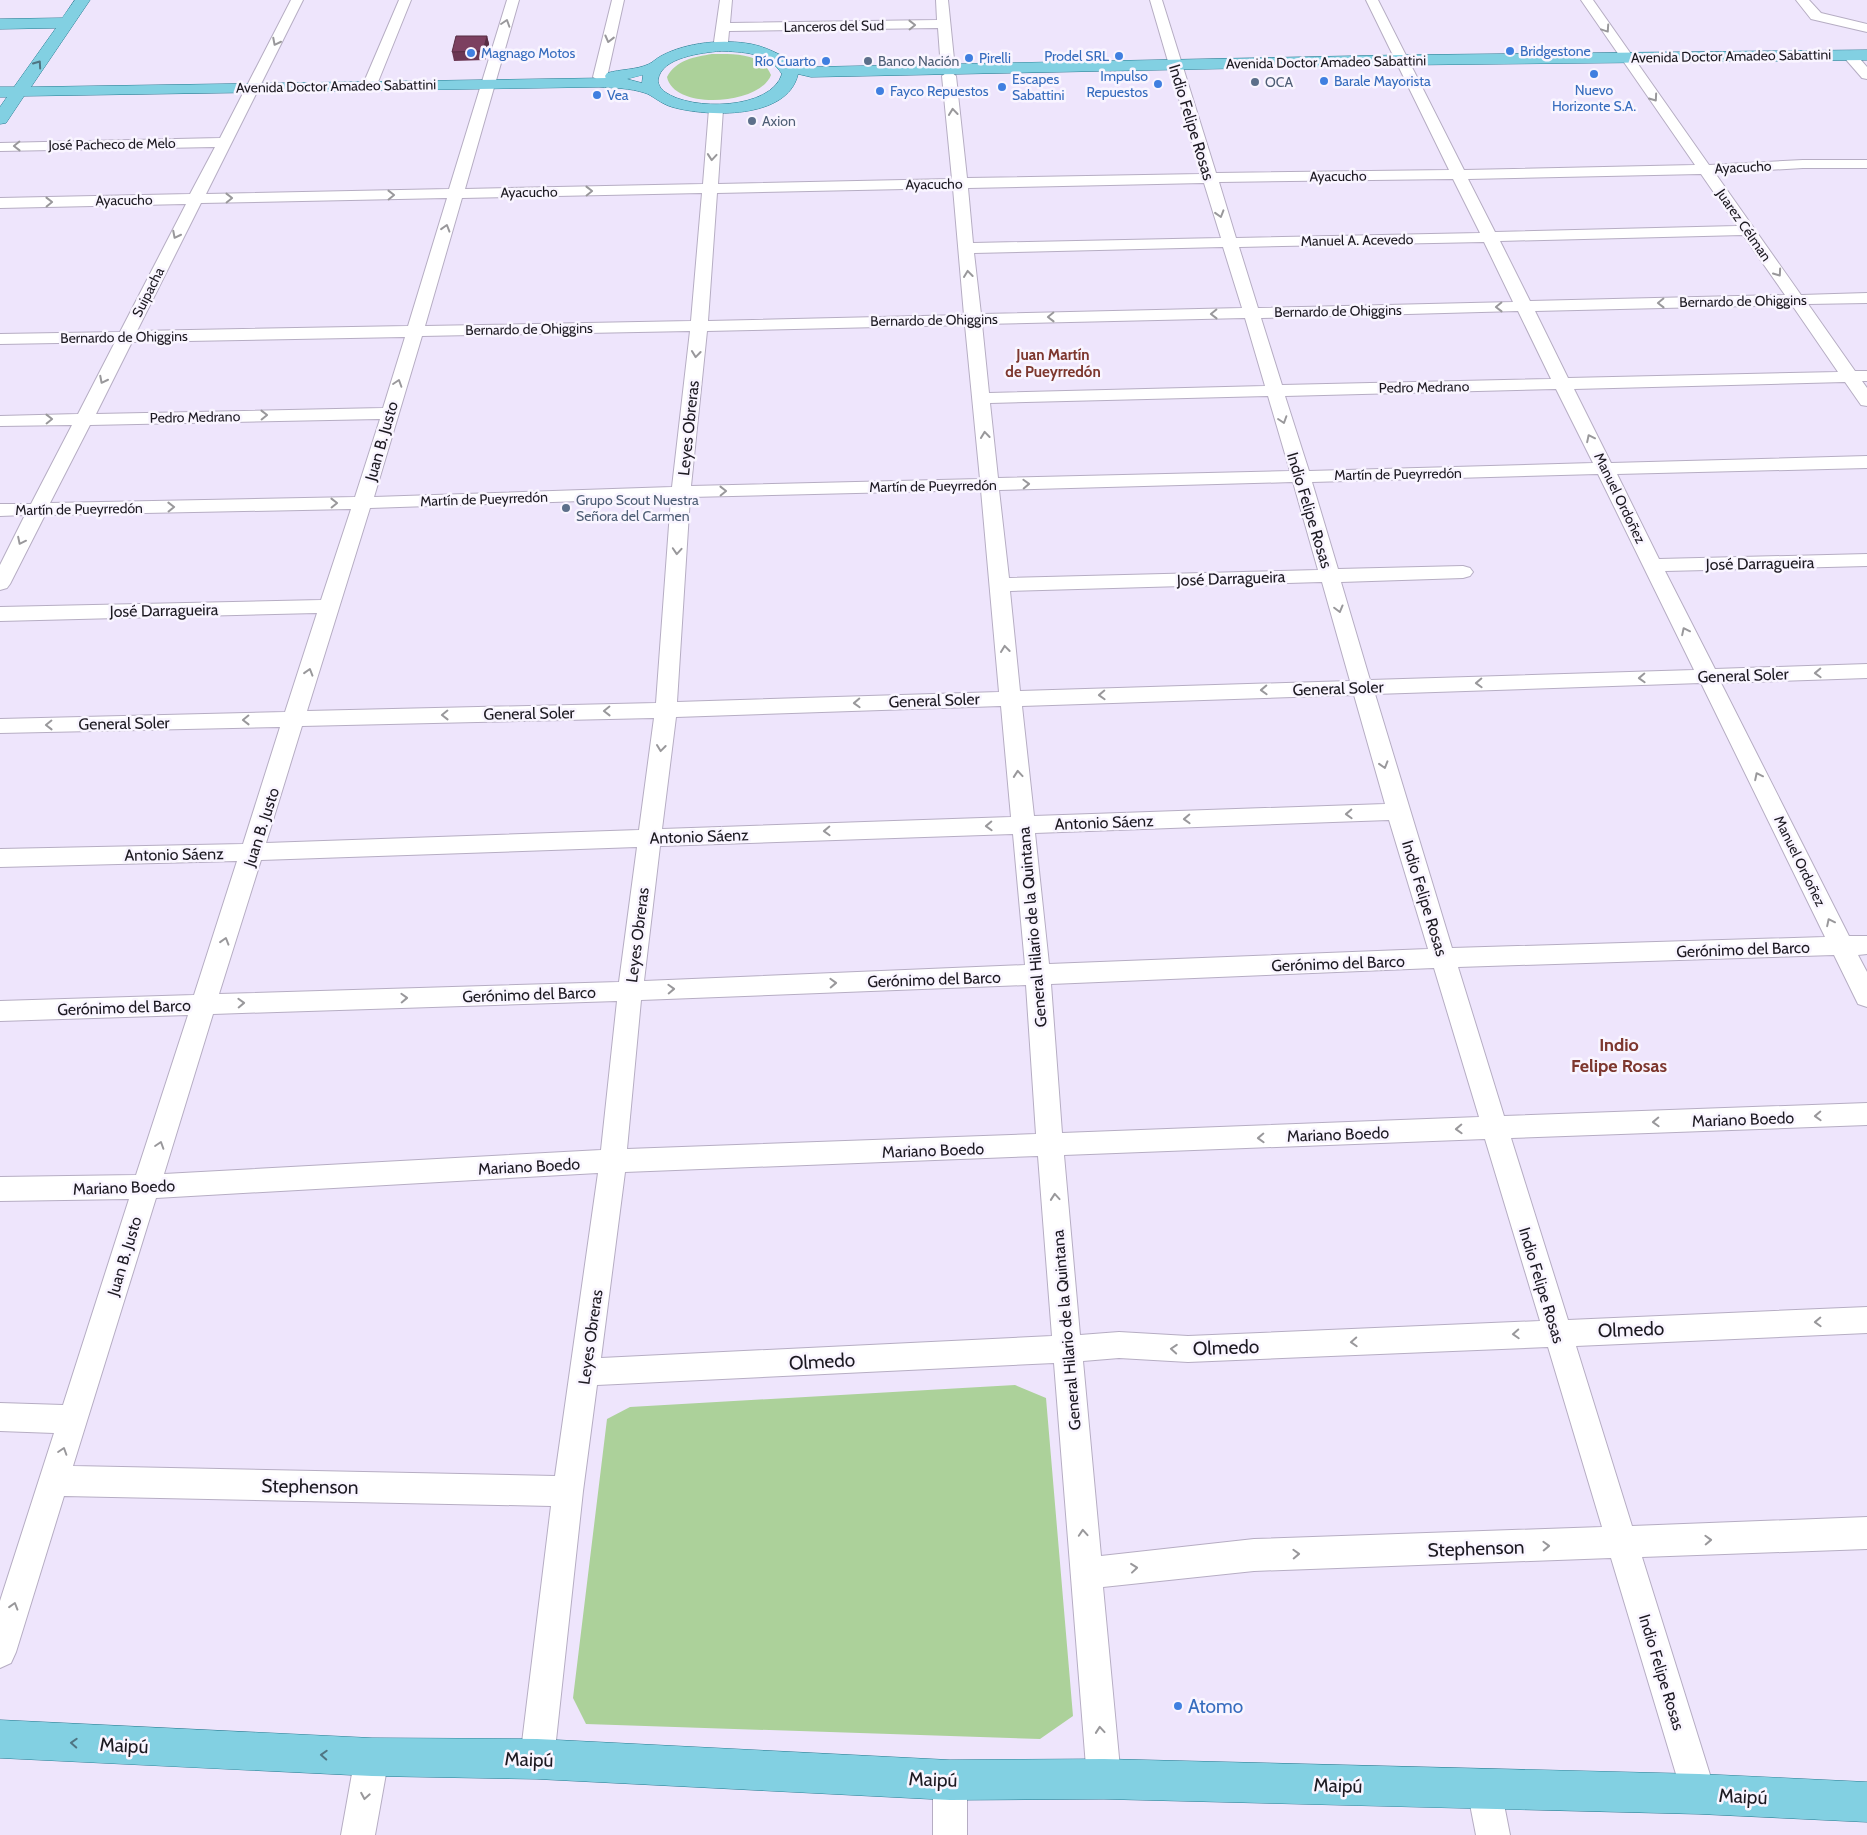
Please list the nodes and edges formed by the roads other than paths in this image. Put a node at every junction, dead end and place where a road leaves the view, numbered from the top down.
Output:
1 (83, 0) edge
2 (297, 0) edge
3 (405, 0) edge
4 (513, 0) edge
5 (618, 0) edge
6 (726, 0) edge
7 (942, 0) edge
8 (1156, 0) edge
9 (1372, 0) edge
10 (1587, 0) edge
11 (1802, 0) edge
12 (66, 23) junction
13 (0, 24) edge
14 (944, 24) junction
15 (724, 27) junction
16 (1867, 28) edge
17 (720, 46) junction
18 (1859, 58) edge
19 (1628, 60) junction
20 (786, 64) junction
21 (1404, 64) junction
22 (656, 67) junction
23 (1176, 68) junction
24 (948, 72) junction
25 (1867, 75) edge
26 (600, 77) junction
27 (371, 82) junction
28 (487, 82) junction
29 (787, 84) junction
30 (253, 86) junction
31 (20, 89) junction
32 (653, 90) junction
33 (0, 92) edge
34 (716, 109) junction
35 (0, 118) edge
36 (224, 142) junction
37 (0, 147) edge
38 (1867, 164) edge
39 (1704, 168) junction
40 (1458, 174) junction
41 (1209, 178) junction
42 (960, 183) junction
43 (710, 190) junction
44 (456, 194) junction
45 (194, 199) junction
46 (0, 203) edge
47 (1748, 230) junction
48 (1490, 238) junction
49 (1229, 243) junction
50 (965, 248) junction
51 (1867, 298) edge
52 (1798, 300) junction
53 (1525, 307) junction
54 (1250, 313) junction
55 (974, 319) junction
56 (699, 326) junction
57 (415, 330) junction
58 (125, 337) junction
59 (0, 339) edge
60 (1858, 376) edge
61 (1563, 384) junction
62 (1273, 390) junction
63 (982, 398) junction
64 (1867, 401) edge
65 (389, 413) junction
66 (83, 419) junction
67 (0, 421) edge
68 (1867, 462) edge
69 (1605, 469) junction
70 (1301, 476) junction
71 (990, 485) junction
72 (681, 492) junction
73 (363, 503) junction
74 (0, 510) edge
75 (37, 510) junction
76 (1867, 560) edge
77 (1653, 565) junction
78 (1464, 572) dead end
79 (1329, 575) junction
80 (0, 584) edge
81 (998, 585) junction
82 (329, 606) junction
83 (0, 614) edge
84 (1867, 671) edge
85 (1708, 676) junction
86 (1360, 687) junction
87 (1011, 698) junction
88 (666, 710) junction
89 (295, 719) junction
90 (0, 726) edge
91 (1398, 812) junction
92 (1023, 824) junction
93 (650, 838) junction
94 (253, 852) junction
95 (0, 858) edge
96 (1867, 945) edge
97 (1842, 946) junction
98 (1443, 958) junction
99 (1038, 975) junction
100 (630, 991) junction
101 (1867, 997) edge
102 (205, 1005) junction
103 (0, 1010) edge
104 (1867, 1114) edge
105 (1494, 1128) junction
106 (1050, 1146) junction
107 (613, 1162) junction
108 (146, 1187) junction
109 (0, 1189) edge
110 (1867, 1320) edge
111 (1556, 1332) junction
112 (1068, 1349) junction
113 (585, 1372) junction
114 (0, 1417) edge
115 (73, 1419) junction
116 (53, 1481) junction
117 (568, 1491) junction
118 (1867, 1533) edge
119 (1623, 1543) junction
120 (1086, 1573) junction
121 (0, 1652) edge
122 (0, 1739) edge
123 (372, 1757) junction
124 (537, 1759) junction
125 (1104, 1779) junction
126 (950, 1780) junction
127 (1484, 1789) junction
128 (1699, 1794) junction
129 (1867, 1802) edge
130 (358, 1835) edge
131 (950, 1835) edge
132 (1493, 1835) edge

1 - 12 main road
2 -> 30 street, Suipacha
3 - 27 street
28 -> 4 street, Juan B. Justo
5 -> 26 street
6 - 15 street
7 - 14 street, General Hilario de la Quintana
8 - 23 street, Indio Felipe Rosas
9 - 21 street, Manuel Ordoñez
10 -> 19 street, Juarez Célman
11 - 16 street
12 - 13 main road
31 -> 12 main road
15 -> 14 street, Lanceros del Sud
14 - 24 street, General Hilario de la Quintana
15 - 17 street
17 - 20 main road, Avenida Doctor Amadeo Sabattini
17 - 22 main road, Avenida Doctor Amadeo Sabattini
18 - 19 main road, Avenida Doctor Amadeo Sabattini
18 - 25 street
19 - 21 main road, Avenida Doctor Amadeo Sabattini
19 -> 39 street, Juarez Célman
20 - 24 main road, Avenida Doctor Amadeo Sabattini
20 - 29 main road
21 - 23 main road, Avenida Doctor Amadeo Sabattini
21 - 40 street, Manuel Ordoñez
22 - 26 main road, Avenida Doctor Amadeo Sabattini
22 - 32 main road
23 - 24 main road, Avenida Doctor Amadeo Sabattini
23 - 41 street, Indio Felipe Rosas
24 - 29 main road, Avenida Doctor Amadeo Sabattini
42 -> 24 street, General Hilario de la Quintana
26 - 28 main road, Avenida Doctor Amadeo Sabattini
27 - 28 main road, Avenida Doctor Amadeo Sabattini
27 - 30 main road, Avenida Doctor Amadeo Sabattini
28 - 30 main road, Avenida Doctor Amadeo Sabattini
28 - 32 main road, Avenida Doctor Amadeo Sabattini
28 - 44 street, Juan B. Justo
29 - 34 main road, Avenida Doctor Amadeo Sabattini
30 - 31 main road, Avenida Doctor Amadeo Sabattini
30 - 36 street, Suipacha
31 - 33 main road, Avenida Doctor Amadeo Sabattini
31 - 35 main road
32 - 34 main road, Avenida Doctor Amadeo Sabattini
34 -> 43 street, Leyes Obreras
36 -> 37 street, José Pacheco de Melo
36 - 45 street, Suipacha
38 - 39 street, Ayacucho
39 - 40 street, Ayacucho
39 - 47 street, Juarez Célman
40 - 41 street, Ayacucho
40 - 48 street, Manuel Ordoñez
41 - 42 street, Ayacucho
41 -> 49 street, Indio Felipe Rosas
42 - 43 street, Ayacucho
42 - 50 street, General Hilario de la Quintana
44 -> 43 street, Ayacucho
43 - 56 street, Leyes Obreras
45 -> 44 street, Ayacucho
57 -> 44 street, Juan B. Justo
46 -> 45 street, Ayacucho
45 -> 58 street, Suipacha
47 - 48 street, Manuel A. Acevedo
47 -> 52 street, Juarez Célman
48 - 49 street, Manuel A. Acevedo
48 - 53 street, Manuel Ordoñez
49 - 50 street, Manuel A. Acevedo
49 - 54 street, Indio Felipe Rosas
55 -> 50 street, General Hilario de la Quintana
51 - 52 street, Bernardo de Ohiggins
52 -> 53 street, Bernardo de Ohiggins
52 - 60 street, Juarez Célman
53 -> 54 street, Bernardo de Ohiggins
53 - 61 street, Manuel Ordoñez
54 -> 55 street, Bernardo de Ohiggins
54 - 62 street, Indio Felipe Rosas
55 - 56 street, Bernardo de Ohiggins
55 - 63 street, General Hilario de la Quintana
56 - 57 street, Bernardo de Ohiggins
56 -> 72 street, Leyes Obreras
57 - 58 street, Bernardo de Ohiggins
65 -> 57 street, Juan B. Justo
58 - 59 street, Bernardo de Ohiggins
58 -> 66 street, Suipacha
60 - 61 street, Pedro Medrano
60 - 64 street, Juarez Célman
61 - 62 street, Pedro Medrano
69 -> 61 street, Manuel Ordoñez
62 - 63 street, Pedro Medrano
62 -> 70 street, Indio Felipe Rosas
71 -> 63 street, General Hilario de la Quintana
66 -> 65 street, Pedro Medrano
65 - 73 street, Juan B. Justo
67 -> 66 street, Pedro Medrano
66 - 75 street, Suipacha
68 - 69 street, Martín de Pueyrredón
69 - 70 street, Martín de Pueyrredón
69 - 77 street, Manuel Ordoñez
71 -> 70 street, Martín de Pueyrredón
70 - 79 street, Indio Felipe Rosas
72 -> 71 street, Martín de Pueyrredón
71 - 81 street, General Hilario de la Quintana
72 - 73 street, Martín de Pueyrredón
72 -> 88 street, Leyes Obreras
75 -> 73 street, Martín de Pueyrredón
73 - 82 street, Juan B. Justo
74 - 75 street, Martín de Pueyrredón
75 -> 80 street, Suipacha
76 - 77 street, José Darragueira
85 -> 77 street, Manuel Ordoñez
78 - 79 street, José Darragueira
79 - 81 street, José Darragueira
79 -> 86 street, Indio Felipe Rosas
87 -> 81 street, General Hilario de la Quintana
82 - 83 street, José Darragueira
89 -> 82 street, Juan B. Justo
84 -> 85 street, General Soler
85 -> 86 street, General Soler
97 -> 85 street, Manuel Ordoñez
86 -> 87 street, General Soler
86 -> 91 street, Indio Felipe Rosas
87 -> 88 street, General Soler
92 -> 87 street, General Hilario de la Quintana
88 -> 89 street, General Soler
88 -> 93 street, Leyes Obreras
89 -> 90 street, General Soler
89 - 94 street, Juan B. Justo
91 -> 92 street, Antonio Sáenz
91 - 98 street, Indio Felipe Rosas
92 -> 93 street, Antonio Sáenz
92 - 99 street, General Hilario de la Quintana
93 - 94 street, Antonio Sáenz
93 - 100 street, Leyes Obreras
94 - 95 street, Antonio Sáenz
102 -> 94 street, Juan B. Justo
96 - 97 street, Gerónimo del Barco
97 - 98 street, Gerónimo del Barco
97 - 101 street, Manuel Ordoñez
98 - 99 street, Gerónimo del Barco
98 - 105 street, Indio Felipe Rosas
100 -> 99 street, Gerónimo del Barco
99 - 106 street, General Hilario de la Quintana
102 -> 100 street, Gerónimo del Barco
100 - 107 street, Leyes Obreras
102 - 103 street, Gerónimo del Barco
108 -> 102 street, Juan B. Justo
104 -> 105 street, Mariano Boedo
105 -> 106 street, Mariano Boedo
105 - 111 street, Indio Felipe Rosas
106 - 107 street, Mariano Boedo
112 -> 106 street, General Hilario de la Quintana
107 - 108 street, Mariano Boedo
107 - 113 street, Leyes Obreras
108 - 109 street, Mariano Boedo
108 - 115 street, Juan B. Justo
110 -> 111 street, Olmedo
111 -> 112 street, Olmedo
111 - 119 street, Indio Felipe Rosas
112 - 113 street, Olmedo
120 -> 112 street, General Hilario de la Quintana
113 - 117 street, Leyes Obreras
114 - 115 street
116 -> 115 street, Juan B. Justo
116 - 117 street, Stephenson
121 -> 116 street, Juan B. Justo
117 - 124 street, Leyes Obreras
119 -> 118 street, Stephenson
120 -> 119 street, Stephenson
119 - 128 street, Indio Felipe Rosas
125 -> 120 street, General Hilario de la Quintana
123 -> 122 main road, Maipú
123 - 124 main road, Maipú
123 -> 130 street
124 - 126 main road, Maipú
125 - 126 main road, Maipú
125 - 127 main road, Maipú
126 - 131 street
127 - 128 main road, Maipú
127 - 132 street
128 - 129 main road, Maipú

